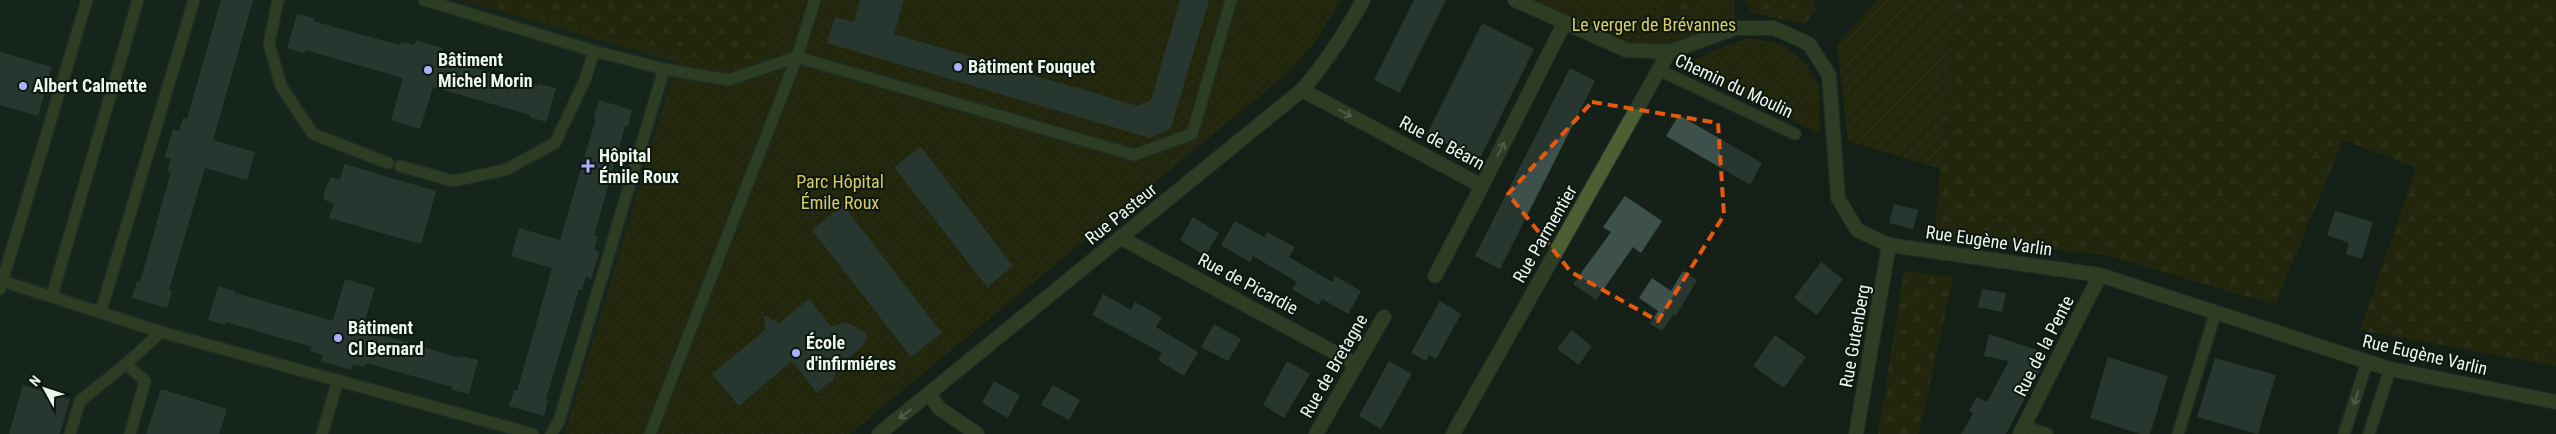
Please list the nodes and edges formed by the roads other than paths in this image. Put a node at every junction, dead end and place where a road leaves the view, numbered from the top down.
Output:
1 (87, 0) edge
2 (138, 0) edge
3 (194, 0) edge
4 (278, 0) edge
5 (424, 0) edge
6 (815, 0) edge
7 (1231, 0) edge
8 (1363, 0) edge
9 (1515, 0) edge
10 (1565, 22) junction
11 (594, 52) junction
12 (1669, 52) junction
13 (797, 57) junction
14 (664, 69) junction
15 (1659, 70) junction
16 (1302, 90) junction
17 (1795, 134) dead end
18 (388, 163) dead end
19 (400, 166) dead end
20 (1482, 186) junction
21 (1121, 238) junction
22 (1889, 245) junction
23 (2100, 275) junction
24 (1435, 276) dead end
25 (1, 285) edge
26 (52, 296) junction
27 (102, 311) junction
28 (2216, 311) junction
29 (1384, 317) dead end
30 (161, 332) junction
31 (2367, 362) junction
32 (126, 364) junction
33 (1356, 364) junction
34 (2390, 369) junction
35 (338, 380) junction
36 (930, 394) junction
37 (2556, 402) edge
38 (2022, 430) edge
39 (70, 434) edge
40 (130, 434) edge
41 (322, 434) edge
42 (533, 434) edge
43 (551, 434) edge
44 (650, 434) edge
45 (879, 434) edge
46 (977, 434) edge
47 (1316, 434) edge
48 (1453, 434) edge
49 (1856, 434) edge
50 (2047, 434) edge
51 (2178, 434) edge
52 (2344, 434) edge
53 (2369, 434) edge

1 - 25 lane
2 - 26 lane
3 - 27 lane
4 - 18 lane
5 - 11 lane
6 - 13 lane
7 - 13 lane
8 - 16 street, Rue Pasteur
9 - 10 street
10 - 12 street, Rue Eugène Varlin
20 -> 10 street, Rue de Béarn
11 - 14 lane
11 - 19 lane
12 - 15 street, Rue Parmentier
12 - 22 street, Rue Eugène Varlin
13 - 14 lane
13 - 44 lane
14 - 43 lane
15 - 17 lane, Chemin du Moulin
15 - 48 street, Rue Parmentier
16 -> 20 street, Rue de Béarn
16 - 21 street, Rue Pasteur
20 - 24 street
21 - 33 street, Rue de Picardie
21 - 36 street, Rue Pasteur
22 - 23 street, Rue Eugène Varlin
22 - 49 street, Rue Gutenberg
23 - 28 street, Rue Eugène Varlin
23 - 38 street, Rue de la Pente
25 - 26 lane
26 - 27 lane
27 - 30 lane
28 - 31 street, Rue Eugène Varlin
28 - 51 lane
29 - 33 street, Rue de Bretagne
30 - 32 lane
30 - 35 lane
31 - 34 street, Rue Eugène Varlin
31 -> 52 lane
32 - 39 lane
32 - 40 lane
33 - 47 street, Rue de Bretagne
34 - 37 street, Rue Eugène Varlin
34 - 53 lane
35 - 41 lane
35 - 42 lane
36 -> 45 street, Rue Pasteur
36 - 46 street
38 - 50 lane

